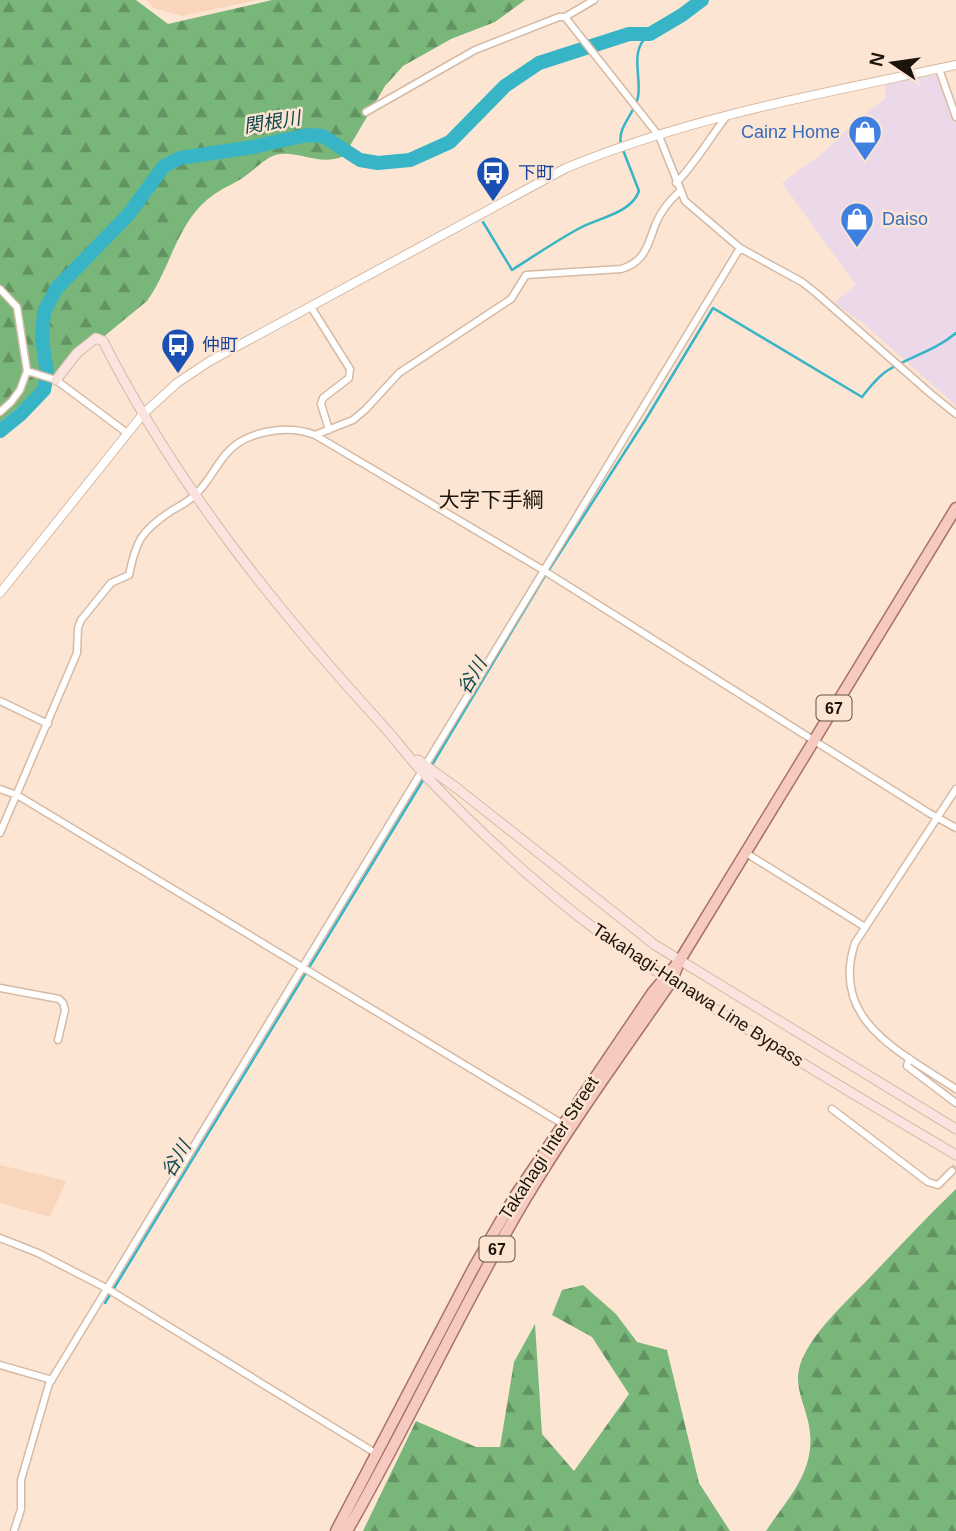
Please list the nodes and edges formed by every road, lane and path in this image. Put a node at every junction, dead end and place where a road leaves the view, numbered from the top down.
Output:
1 (594, 0) edge
2 (565, 17) junction
3 (956, 65) edge
4 (939, 69) junction
5 (366, 112) dead end
6 (726, 117) junction
7 (956, 117) edge
8 (659, 136) junction
9 (676, 183) junction
10 (679, 192) junction
11 (740, 248) junction
12 (0, 289) edge
13 (311, 307) junction
14 (30, 372) junction
15 (53, 378) junction
16 (0, 412) edge
17 (143, 414) junction
18 (956, 414) edge
19 (329, 430) junction
20 (127, 433) junction
21 (315, 435) junction
22 (195, 496) junction
23 (956, 508) edge
24 (543, 570) junction
25 (0, 593) edge
26 (0, 701) edge
27 (48, 723) junction
28 (814, 741) junction
29 (423, 768) junction
30 (0, 789) edge
31 (956, 789) edge
32 (17, 795) junction
33 (937, 818) junction
34 (956, 828) edge
35 (0, 833) edge
36 (746, 853) junction
37 (864, 927) junction
38 (680, 960) junction
39 (303, 967) junction
40 (667, 979) junction
41 (0, 988) edge
42 (58, 1040) dead end
43 (909, 1058) junction
44 (956, 1089) edge
45 (956, 1103) edge
46 (832, 1109) dead end
47 (566, 1126) junction
48 (956, 1129) edge
49 (956, 1155) edge
50 (952, 1171) dead end
51 (0, 1238) edge
52 (106, 1288) junction
53 (0, 1365) edge
54 (52, 1380) junction
55 (377, 1454) junction
56 (15, 1531) edge
57 (335, 1531) edge
58 (347, 1531) edge

1 - 2 street
2 - 5 street
2 - 8 street
3 - 4 street
4 - 6 street
4 - 7 street
6 - 8 street
6 - 9 street
8 - 9 street
8 - 13 street
9 - 10 street
10 - 11 street
10 - 19 street
11 - 18 street
11 - 24 street
12 - 14 street
13 - 17 street
13 - 19 street
14 - 15 street
14 - 16 street
15 - 17 main road, Takahagi-Hanawa Line Bypass
15 - 20 street
17 - 20 street
17 - 22 main road, Takahagi-Hanawa Line Bypass
19 - 21 street
20 - 25 street
21 - 22 street
21 - 24 street
22 - 27 street
22 - 29 main road, Takahagi-Hanawa Line Bypass
23 - 28 main road, Takahagi Inter Street / 67
24 - 28 street
24 - 29 street
26 - 27 street
27 - 32 street
28 - 33 street
28 - 36 main road, Takahagi Inter Street / 67
29 - 38 main road, Takahagi-Hanawa Line Bypass
29 - 39 street
29 - 40 main road, Takahagi-Hanawa Line Bypass
30 - 32 street
31 - 33 street
32 - 35 street
32 - 39 street
33 - 34 street
33 - 37 street
36 - 37 street
36 - 38 main road, Takahagi Inter Street / 67
37 - 43 street
38 - 40 main road, Takahagi Inter Street / 67
38 - 48 main road, Takahagi-Hanawa Line Bypass
39 - 47 street
39 - 52 street
40 - 47 main road, Takahagi Inter Street / 67
40 - 49 main road, Takahagi-Hanawa Line Bypass
41 - 42 street
43 - 44 street
43 - 45 street
46 - 50 street
47 - 55 main road, Takahagi Inter Street / 67
47 - 58 main road, Takahagi Inter Street / 67
51 - 52 street
52 - 54 street
52 - 55 street
53 - 54 street
54 - 56 street
55 - 57 main road, Takahagi Inter Street / 67

